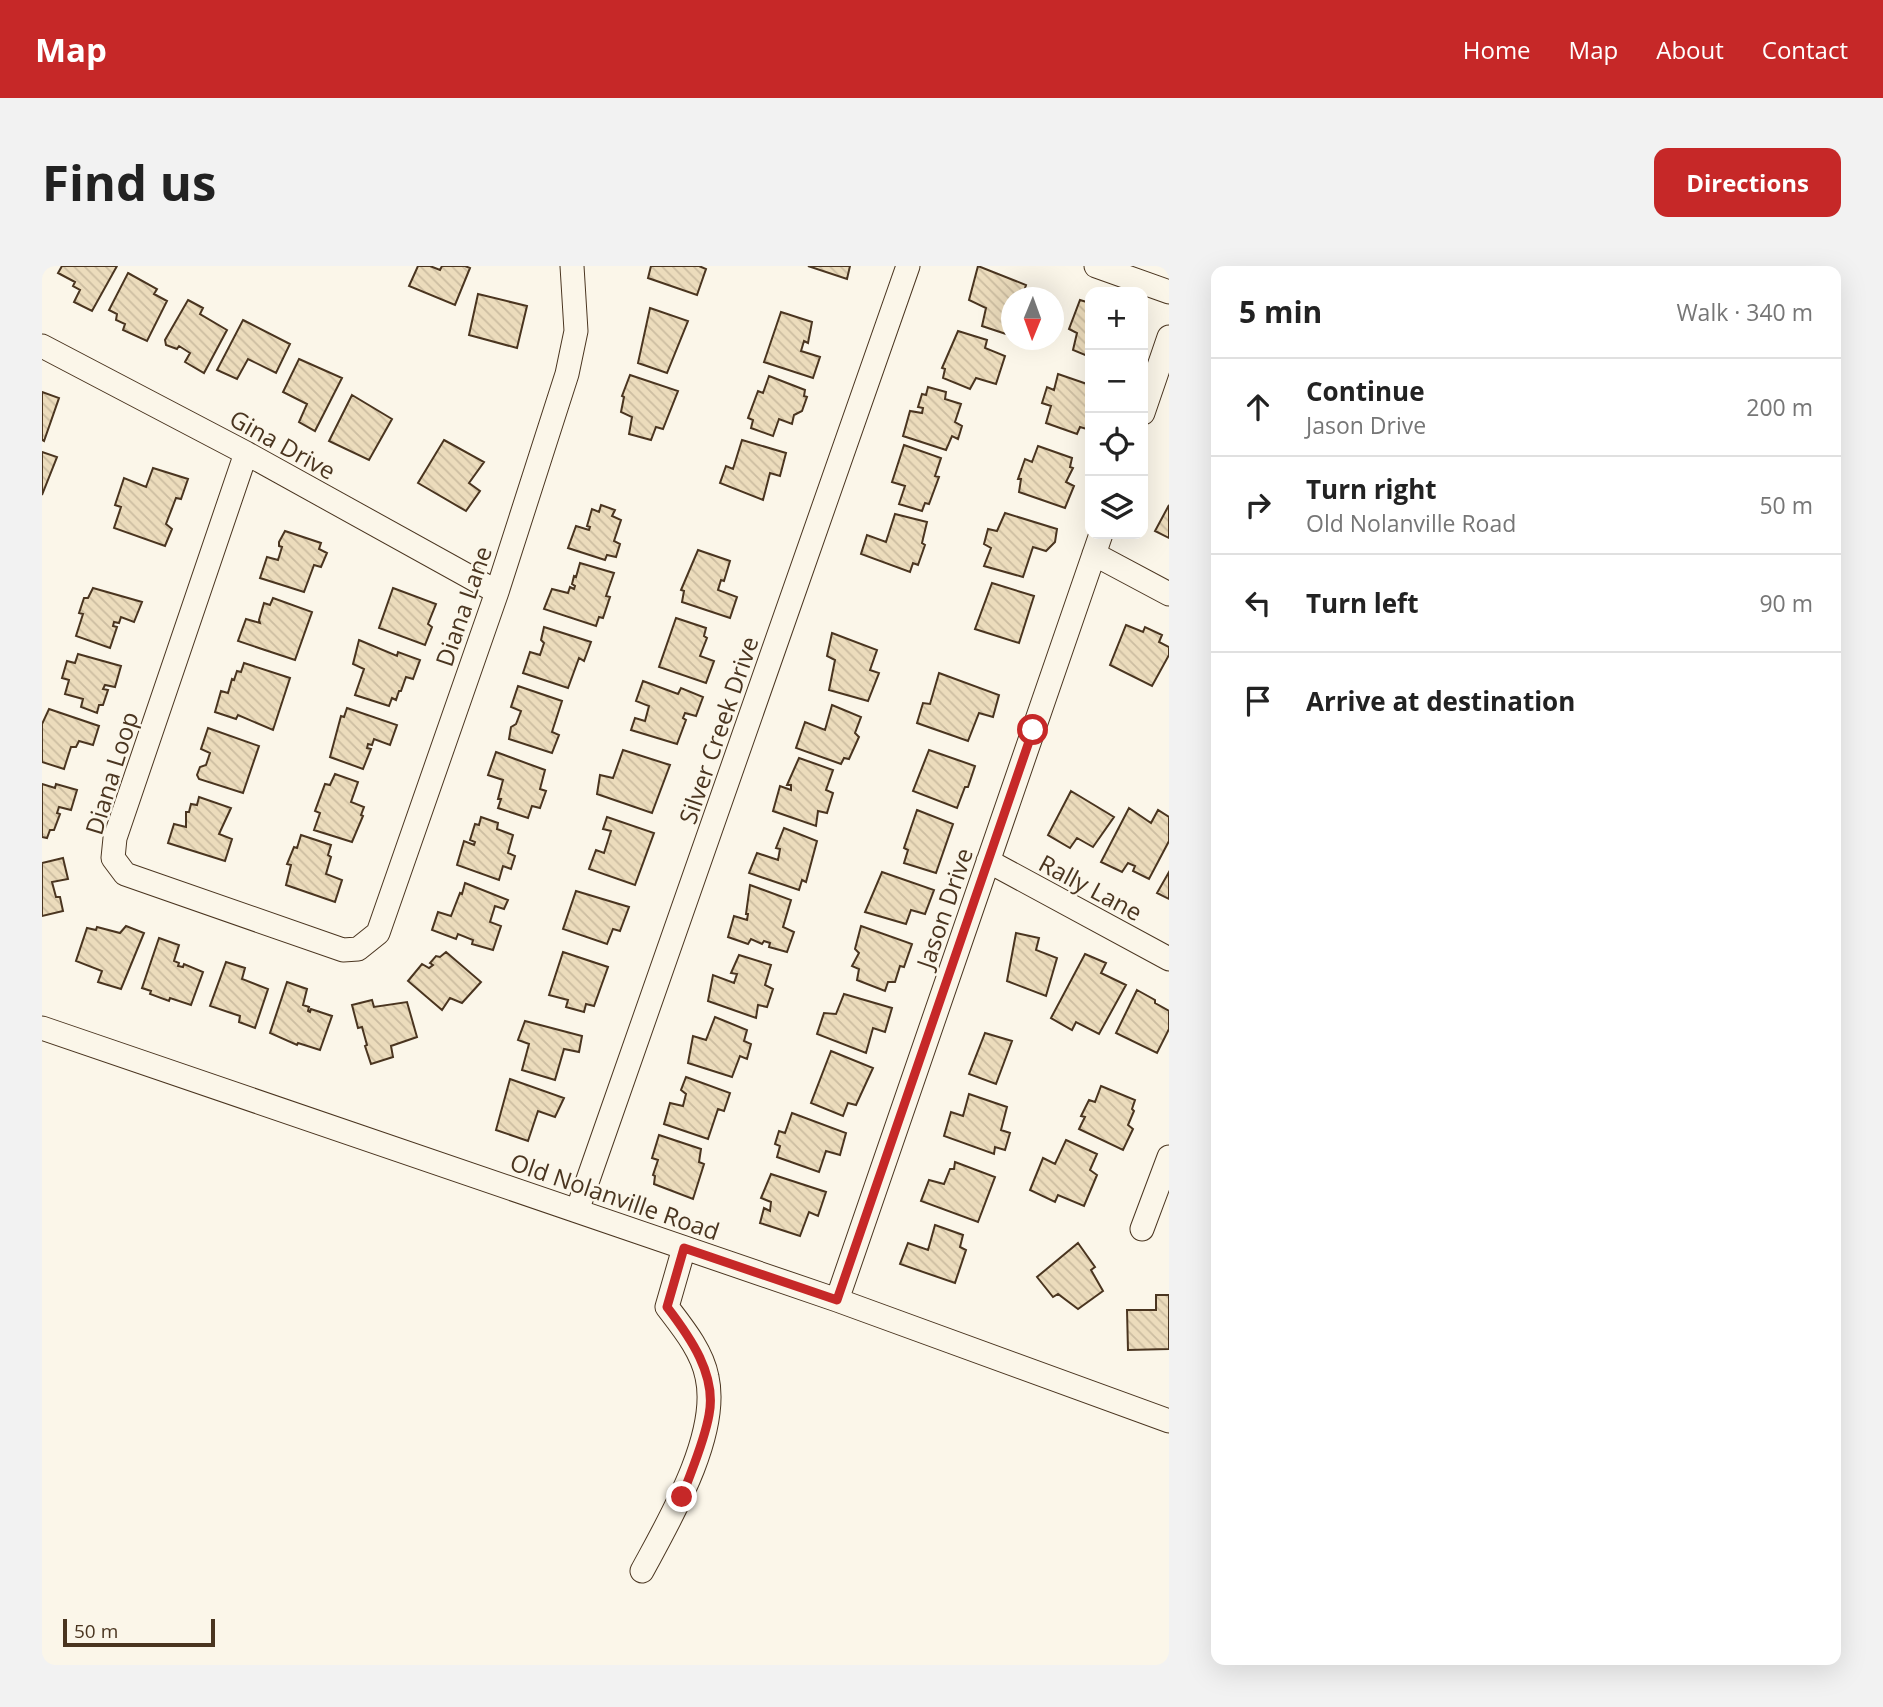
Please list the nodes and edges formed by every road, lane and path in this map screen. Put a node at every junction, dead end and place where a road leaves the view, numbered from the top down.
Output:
1 (572, 266) edge
2 (908, 266) edge
3 (1096, 266) edge
4 (1169, 292) edge
5 (1169, 337) edge
6 (42, 346) edge
7 (1148, 398) edge
8 (246, 453) junction
9 (1097, 544) edge
10 (497, 592) junction
11 (1169, 594) edge
12 (988, 861) junction
13 (358, 948) joint
14 (1169, 959) edge
15 (42, 1028) edge
16 (1169, 1157) edge
17 (577, 1211) junction
18 (1142, 1229) dead end
19 (684, 1248) junction
20 (837, 1300) junction
21 (1169, 1421) edge
22 (642, 1571) dead end

1 - 10 street, Diana Lane
2 - 17 street, Silver Creek Drive
3 - 4 street
5 - 7 street
6 - 8 street, Gina Drive
8 - 10 street, Gina Drive
8 - 13 street, Diana Loop
9 - 11 street
9 - 12 street, Jason Drive
10 - 13 street, Diana Lane
12 - 14 street, Rally Lane
12 - 20 street, Jason Drive
15 - 17 street, Old Nolanville Road
16 - 18 street
17 - 19 street, Old Nolanville Road
19 - 20 street, Old Nolanville Road
19 - 22 street
20 - 21 street, Old Nolanville Road

